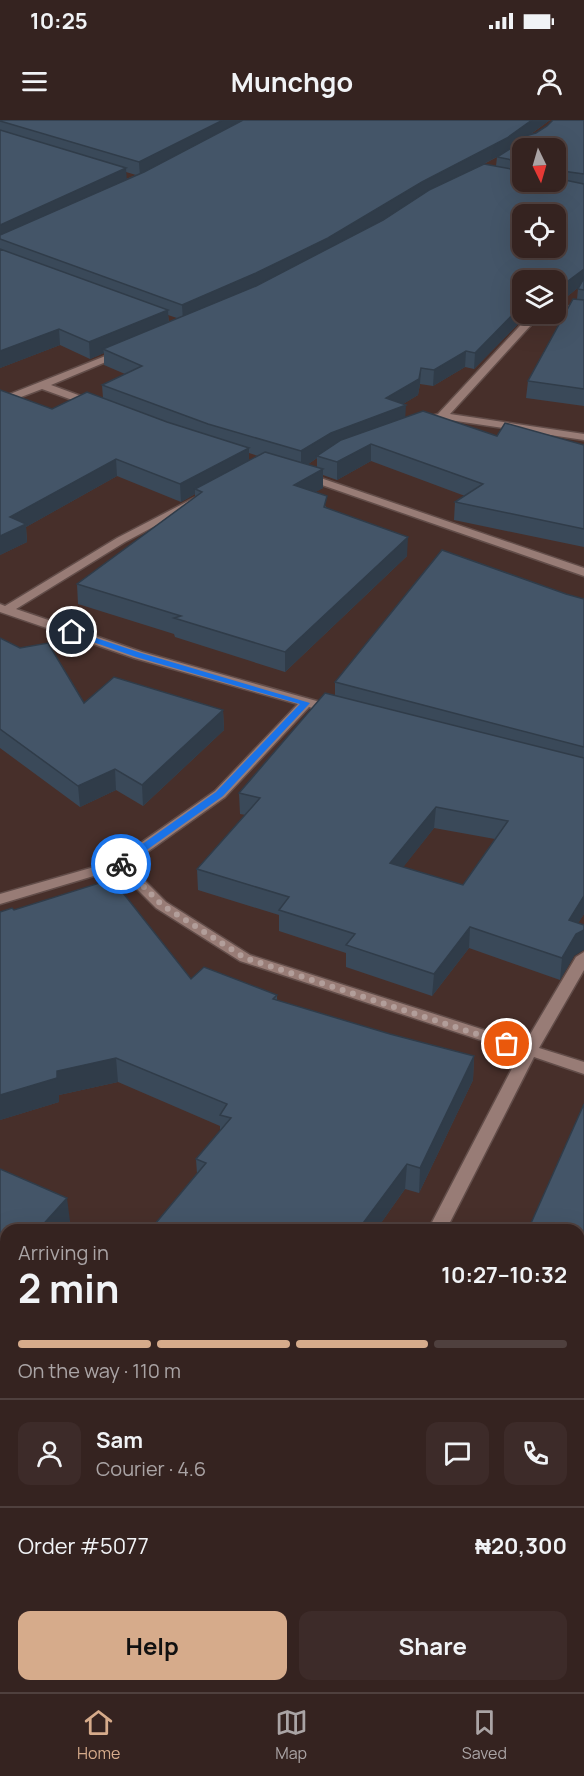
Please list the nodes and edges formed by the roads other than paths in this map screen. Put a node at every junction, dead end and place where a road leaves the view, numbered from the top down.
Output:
1 (566, 309) edge
2 (584, 311) edge
3 (527, 324) edge
4 (130, 350) edge
5 (43, 386) junction
6 (0, 402) edge
7 (102, 408) edge
8 (442, 416) junction
9 (410, 426) edge
10 (584, 437) edge
11 (320, 465) edge
12 (202, 497) edge
13 (584, 572) edge
14 (3, 609) edge
15 (306, 703) junction
16 (352, 715) edge
17 (120, 864) junction
18 (0, 899) edge
19 (584, 957) edge
20 (529, 1051) junction
21 (584, 1068) edge
22 (440, 1224) edge

1 - 2 street
3 - 8 street
4 - 5 street
5 - 6 street
5 - 7 street
8 - 9 street
8 - 10 street
11 - 13 street
12 - 14 street
14 - 15 street
15 - 16 street
15 - 17 street
17 - 18 street
17 - 20 street
19 - 20 street
20 - 21 street
20 - 22 street

